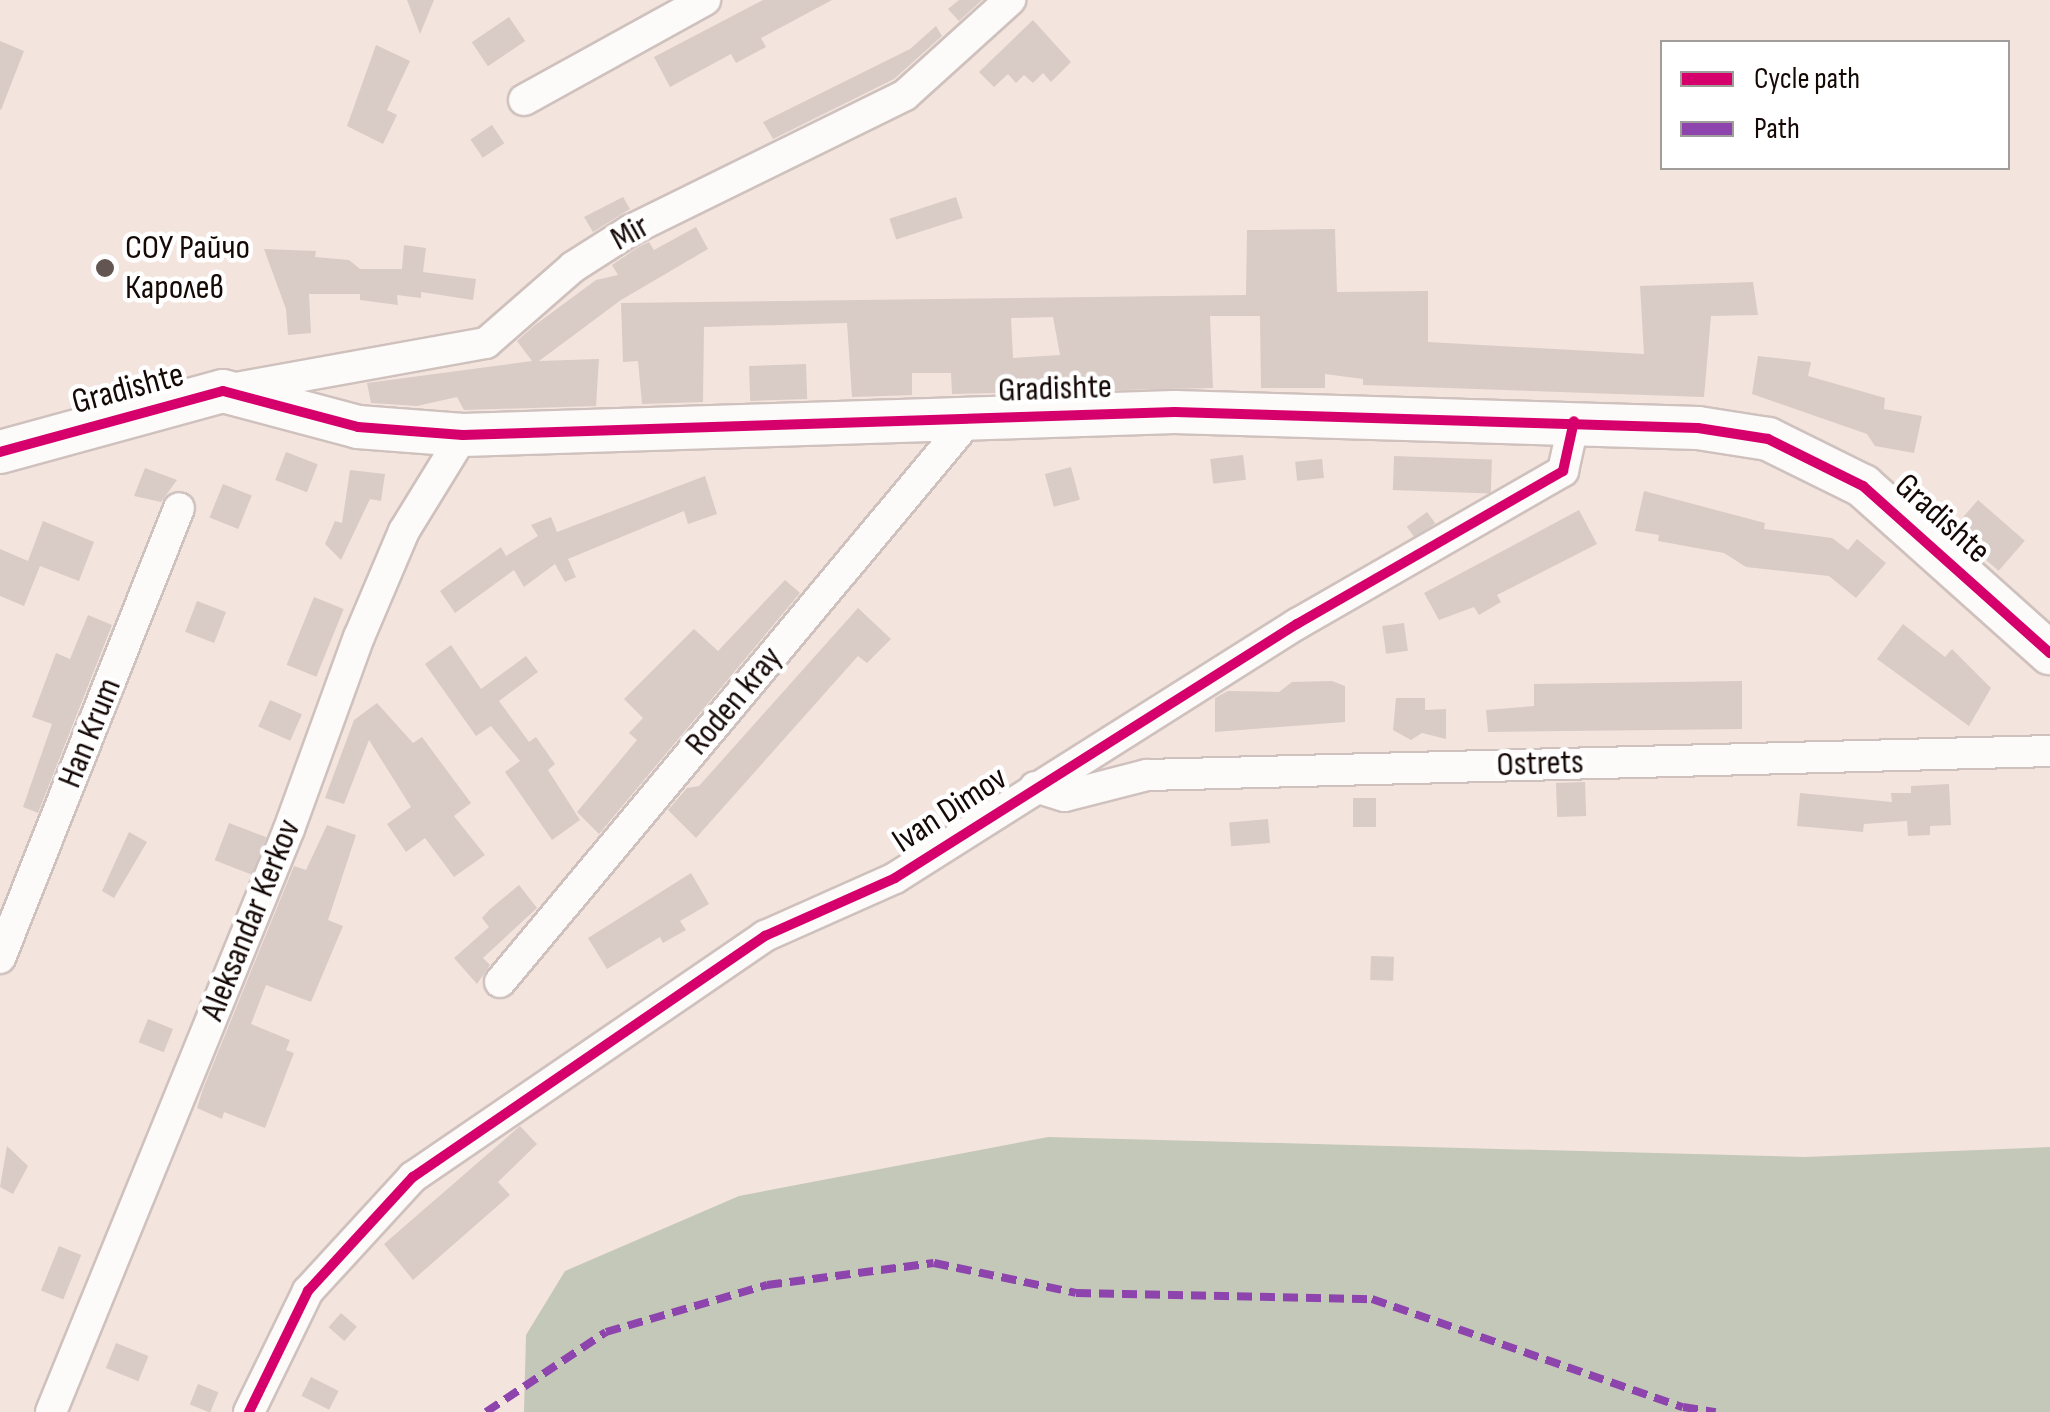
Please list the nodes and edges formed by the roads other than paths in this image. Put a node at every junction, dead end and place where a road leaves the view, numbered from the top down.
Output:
1 (705, 0) edge
2 (1010, 0) edge
3 (524, 100) dead end
4 (222, 391) junction
5 (968, 420) junction
6 (1574, 420) junction
7 (463, 436) junction
8 (0, 452) edge
9 (179, 508) dead end
10 (2050, 653) edge
11 (2050, 751) edge
12 (1035, 787) junction
13 (0, 958) edge
14 (500, 982) dead end
15 (51, 1412) edge
16 (249, 1412) edge

1 - 3 street
2 - 4 street, Mir
4 - 7 street, Gradishte
4 - 8 street, Gradishte
5 - 6 street, Gradishte
5 - 7 street, Gradishte
5 - 14 street, Roden kray
6 - 10 street, Gradishte
6 - 12 street, Ivan Dimov
7 - 15 street, Aleksandar Kerkov
9 - 13 street, Han Krum
11 - 12 street, Ostrets
12 - 16 street, Ivan Dimov

